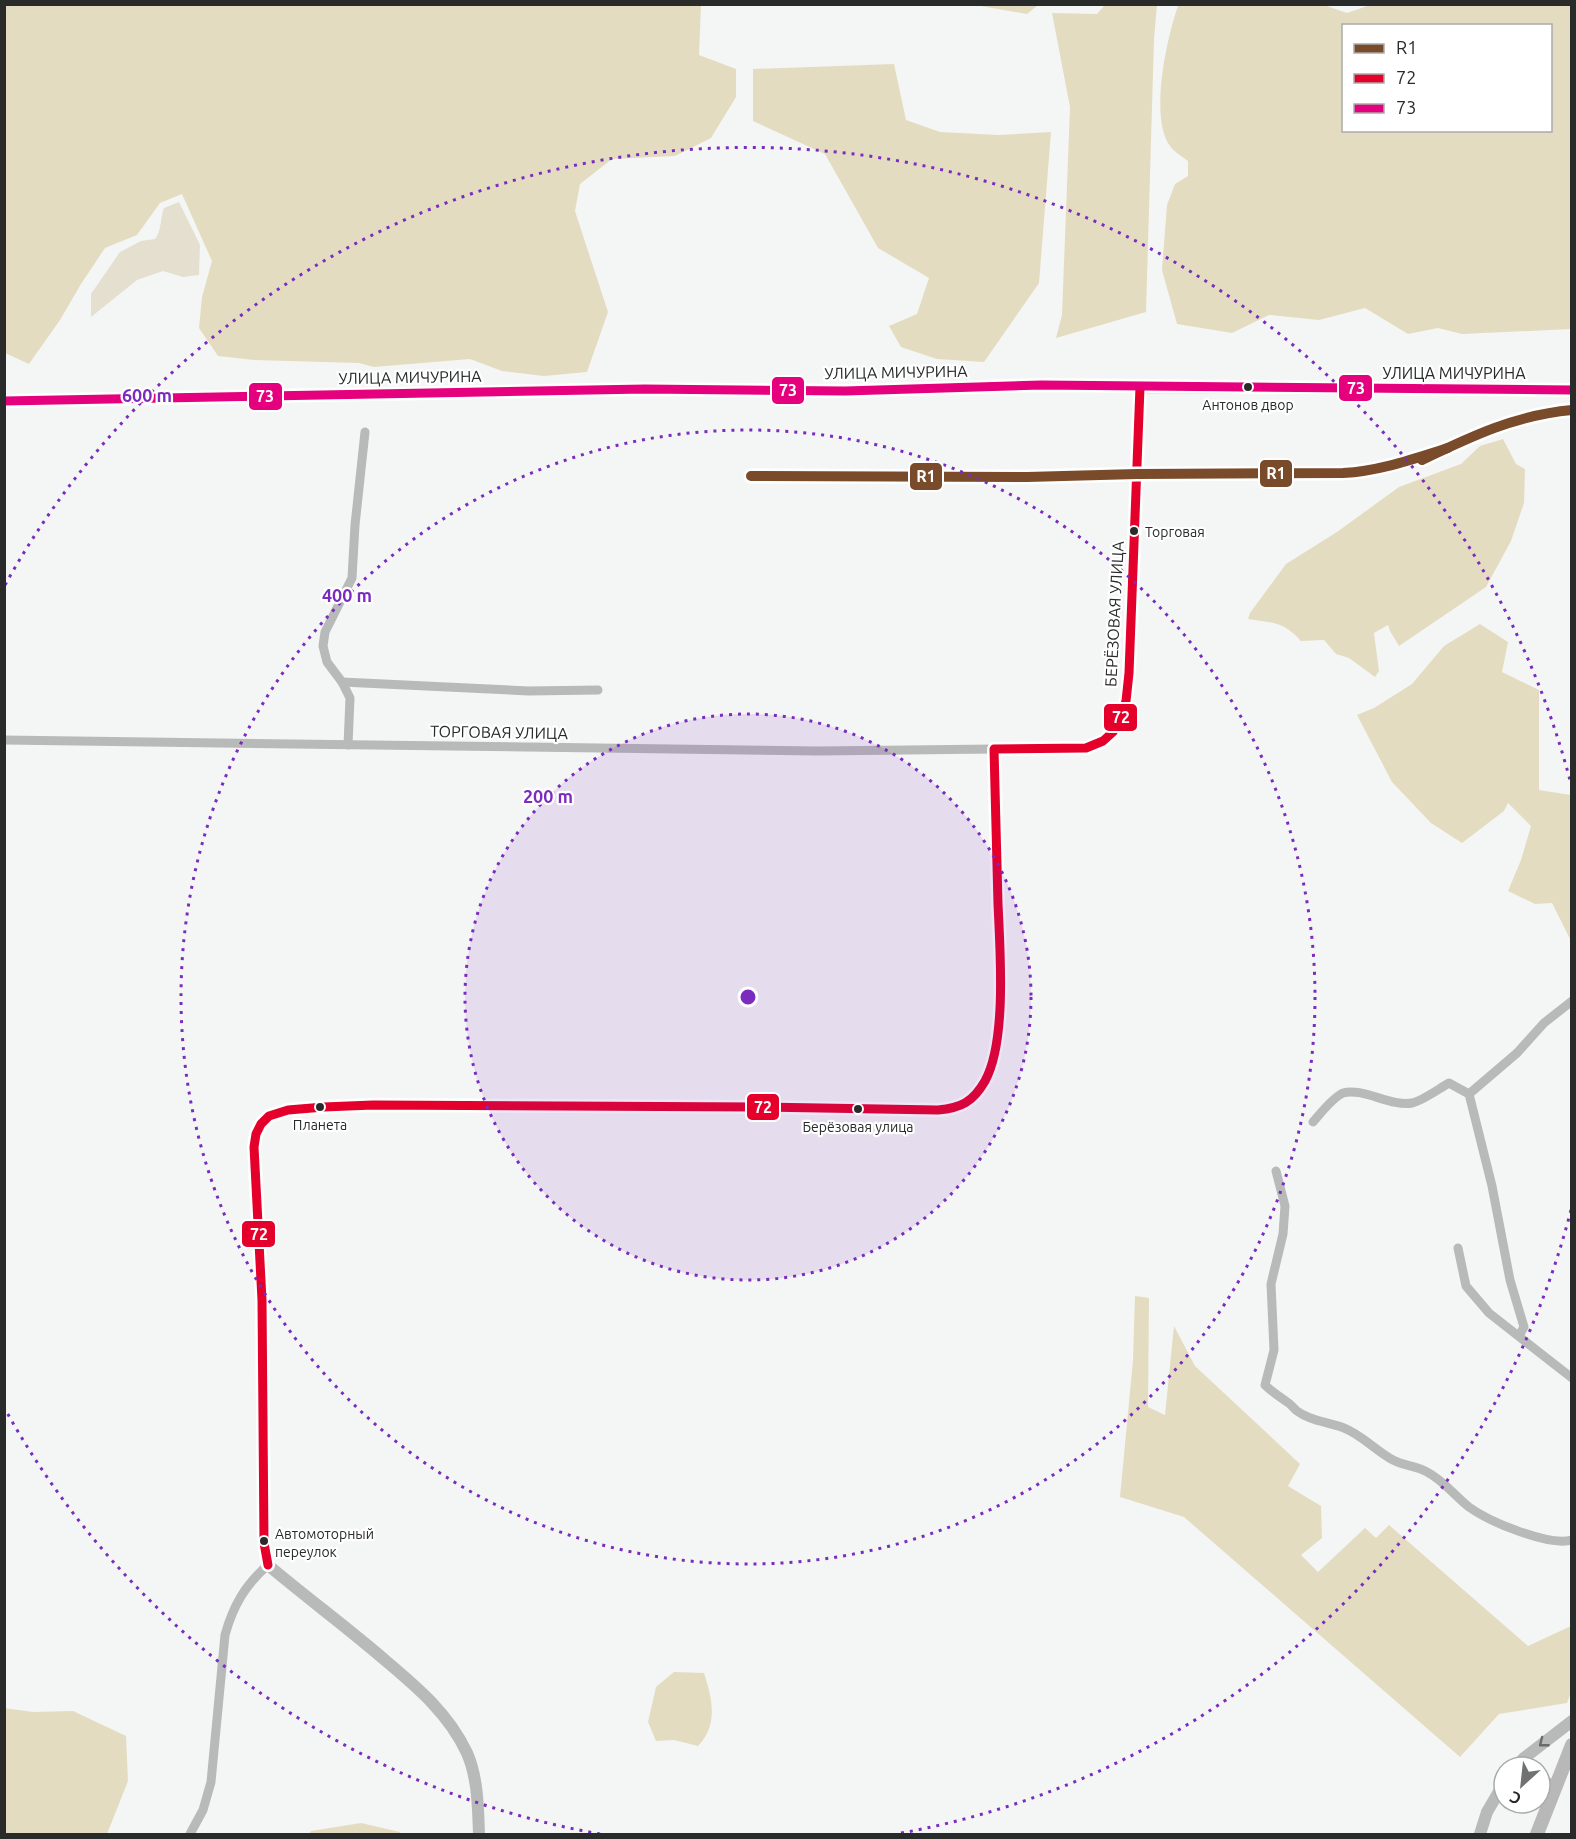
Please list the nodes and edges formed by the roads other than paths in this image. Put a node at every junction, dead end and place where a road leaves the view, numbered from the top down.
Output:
1 (1140, 387) junction
2 (1572, 390) edge
3 (4, 401) edge
4 (365, 432) dead end
5 (342, 682) junction
6 (598, 690) dead end
7 (4, 740) edge
8 (348, 744) junction
9 (994, 749) junction
10 (1572, 1001) edge
11 (1469, 1094) junction
12 (1313, 1122) dead end
13 (1276, 1171) dead end
14 (1458, 1248) dead end
15 (1519, 1336) junction
16 (1572, 1378) edge
17 (1572, 1540) edge
18 (268, 1565) junction
19 (1572, 1721) edge
20 (1572, 1745) edge
21 (1528, 1755) edge
22 (1554, 1787) joint
23 (1492, 1803) edge
24 (190, 1834) edge
25 (479, 1834) edge
26 (1480, 1834) edge
27 (1537, 1834) edge

1 - 2 street, УЛИЦА МИЧУРИНА
1 - 3 street, УЛИЦА МИЧУРИНА
1 - 9 street, БЕРЁЗОВАЯ УЛИЦА
4 - 5 street
5 - 6 street
5 - 8 street
7 - 8 street, ТОРГОВАЯ УЛИЦА
8 - 9 street, ТОРГОВАЯ УЛИЦА
9 - 18 street
10 - 11 street
11 - 12 street
11 - 15 street
13 - 17 street
14 - 15 street
15 - 16 street
18 - 24 street
18 - 25 street
19 -> 21 street
20 - 22 main road
22 - 27 main road
23 - 26 street

